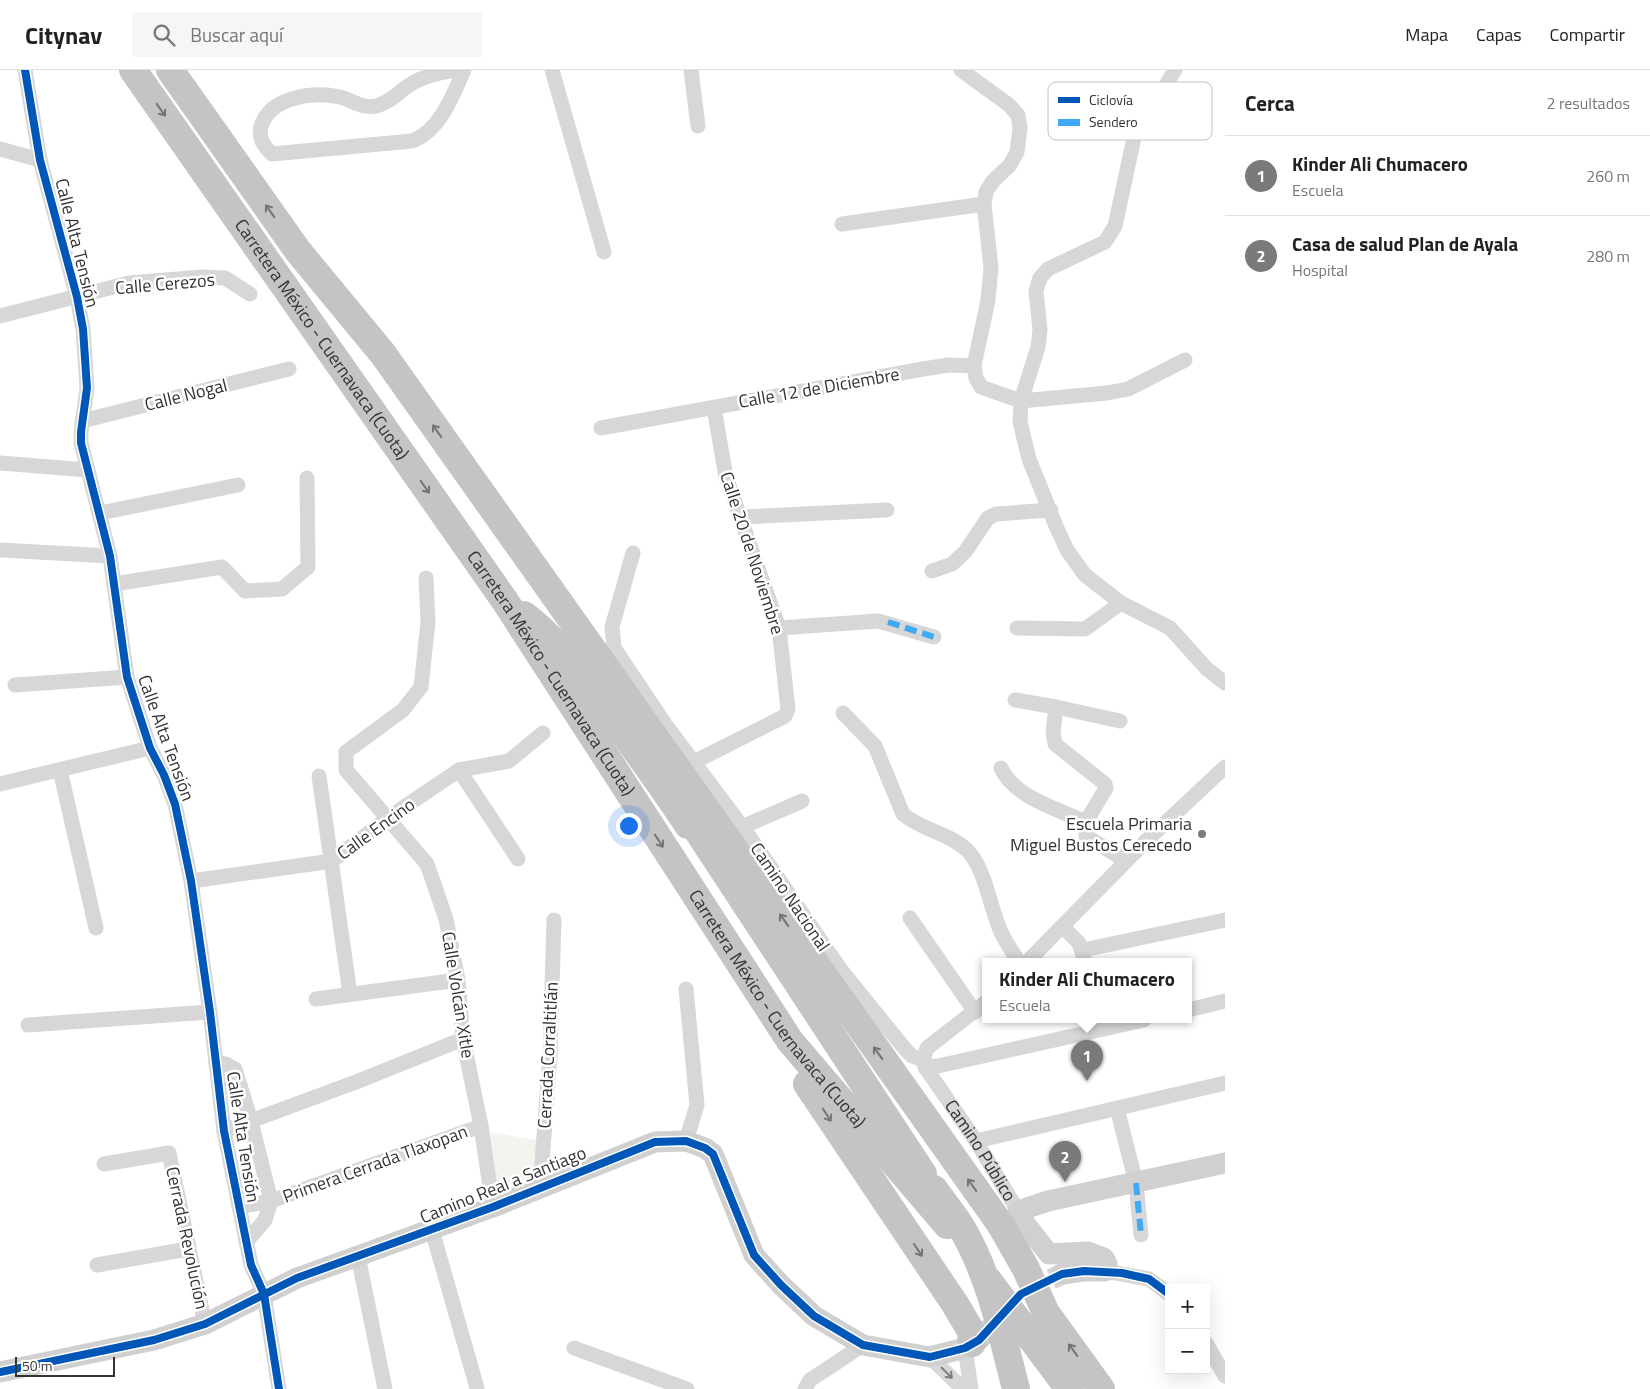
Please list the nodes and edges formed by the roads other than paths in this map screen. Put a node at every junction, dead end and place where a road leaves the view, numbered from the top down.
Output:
1 (25, 70) edge
2 (132, 70) edge
3 (170, 70) edge
4 (455, 70) edge
5 (464, 70) edge
6 (552, 70) edge
7 (691, 70) edge
8 (961, 70) edge
9 (1175, 70) edge
10 (1168, 82) edge
11 (698, 126) dead end
12 (1134, 140) edge
13 (0, 149) edge
14 (40, 160) junction
15 (984, 204) junction
16 (842, 224) dead end
17 (298, 251) junction
18 (604, 252) dead end
19 (250, 294) dead end
20 (77, 297) junction
21 (0, 316) edge
22 (1185, 360) dead end
23 (974, 366) junction
24 (289, 370) dead end
25 (1021, 401) junction
26 (714, 408) junction
27 (82, 421) junction
28 (600, 428) dead end
29 (0, 464) edge
30 (88, 470) junction
31 (307, 478) dead end
32 (238, 485) dead end
33 (887, 510) dead end
34 (1051, 510) junction
35 (100, 513) junction
36 (741, 517) junction
37 (0, 550) edge
38 (633, 554) dead end
39 (110, 556) junction
40 (932, 571) dead end
41 (426, 578) dead end
42 (114, 584) junction
43 (505, 601) junction
44 (1121, 603) junction
45 (779, 628) junction
46 (1017, 628) dead end
47 (934, 637) dead end
48 (127, 677) junction
49 (1225, 683) edge
50 (15, 685) dead end
51 (1016, 700) dead end
52 (1056, 707) junction
53 (843, 714) dead end
54 (1120, 721) dead end
55 (543, 733) dead end
56 (150, 748) junction
57 (694, 762) junction
58 (1225, 767) edge
59 (1001, 768) dead end
60 (60, 770) junction
61 (459, 770) junction
62 (319, 776) dead end
63 (0, 784) edge
64 (802, 801) dead end
65 (388, 818) junction
66 (1086, 822) junction
67 (742, 827) junction
68 (518, 859) dead end
69 (332, 861) junction
70 (1126, 861) junction
71 (191, 881) junction
72 (746, 914) junction
73 (910, 918) dead end
74 (554, 920) dead end
75 (1225, 920) edge
76 (1063, 927) junction
77 (96, 928) dead end
78 (1084, 956) edge
79 (1017, 958) edge
80 (1031, 958) edge
81 (736, 962) junction
82 (458, 980) junction
83 (686, 988) dead end
84 (350, 994) junction
85 (316, 999) dead end
86 (1225, 1001) edge
87 (980, 1007) edge
88 (1192, 1009) edge
89 (210, 1012) junction
90 (1116, 1023) edge
91 (28, 1025) dead end
92 (1098, 1025) edge
93 (463, 1039) junction
94 (790, 1041) junction
95 (216, 1062) junction
96 (924, 1063) junction
97 (1225, 1083) edge
98 (1117, 1108) junction
99 (251, 1121) junction
100 (481, 1126) junction
101 (224, 1131) junction
102 (686, 1141) junction
103 (976, 1141) junction
104 (1225, 1163) edge
105 (104, 1164) dead end
106 (1136, 1183) junction
107 (540, 1189) junction
108 (271, 1200) junction
109 (239, 1206) junction
110 (493, 1207) junction
111 (1018, 1211) junction
112 (432, 1230) junction
113 (1141, 1235) dead end
114 (246, 1242) junction
115 (188, 1249) junction
116 (358, 1256) junction
117 (97, 1265) dead end
118 (1105, 1271) junction
119 (1062, 1274) tunnel mouth
120 (978, 1278) junction
121 (1165, 1291) edge
122 (264, 1294) junction
123 (205, 1324) junction
124 (972, 1344) junction
125 (863, 1345) junction
126 (574, 1348) dead end
127 (1210, 1350) edge
128 (930, 1357) junction
129 (0, 1372) edge
130 (1225, 1376) edge
131 (477, 1388) dead end
132 (279, 1389) edge
133 (385, 1389) edge
134 (687, 1389) edge
135 (805, 1389) edge
136 (963, 1389) edge
137 (971, 1389) edge
138 (1000, 1389) edge
139 (1016, 1389) edge
140 (1069, 1389) edge
141 (1101, 1389) edge

1 - 14 street, Calle Alta Tensión
2 -> 43 highway, Carretera México - Cuernavaca (Cuota)
17 -> 3 highway, Carretera México - Cuernavaca (Cuota)
4 - 5 street
6 - 18 street
7 - 11 street
8 - 15 street
9 - 10 street
12 - 25 street
13 - 14 street
14 - 20 street, Calle Alta Tensión
15 - 16 street
15 - 23 street
17 - 120 highway, bridge
141 -> 17 highway, Carretera México - Cuernavaca (Cuota)
19 - 20 street, Calle Cerezos
20 - 21 street, Calle Cerezos
20 - 27 street, Calle Alta Tensión
22 - 25 street
23 - 25 street
23 - 26 street, Calle 12 de Diciembre
24 - 27 street, Calle Nogal
25 - 34 street
26 - 28 street, Calle 12 de Diciembre
26 - 36 street, Calle 20 de Noviembre
27 - 30 street, Calle Alta Tensión
29 - 30 street
30 - 35 street, Calle Alta Tensión
31 - 42 street
32 - 35 street
33 - 36 street
34 - 40 street
34 - 44 street
35 - 39 street, Calle Alta Tensión
36 - 45 street, Calle 20 de Noviembre
37 - 39 street
38 - 57 street, Camino Nacional
39 - 42 street, Calle Alta Tensión
41 - 65 street, Calle Volcán Xitle
42 - 48 street, Calle Alta Tensión
43 - 72 highway
43 -> 81 highway, Carretera México - Cuernavaca (Cuota)
44 - 46 street
44 - 49 street
45 - 47 street
45 - 57 street, Calle 20 de Noviembre
48 - 50 street
48 - 56 street, Calle Alta Tensión
51 - 52 street
52 - 54 street
52 - 66 street
53 - 79 street
55 - 61 street, Calle Encino
56 - 60 street
56 - 71 street, Calle Alta Tensión
57 - 67 street, Camino Nacional
58 - 70 street
59 - 66 street
60 - 63 street
60 - 77 street
61 - 65 street, Calle Encino
61 - 68 street
62 - 69 street
64 - 67 street
65 - 69 street, Calle Encino
65 - 82 street, Calle Volcán Xitle
66 - 70 street
67 - 96 street, Camino Nacional
69 - 71 street, Calle Encino
69 - 84 street
70 - 76 street
71 - 89 street, Calle Alta Tensión
72 - 81 highway
72 - 120 highway
73 - 87 street
74 - 107 street, Cerrada Corraltitlán
75 - 78 street
76 - 78 street
76 - 80 street
81 - 94 highway, Carretera México - Cuernavaca (Cuota)
82 - 84 street
82 - 93 street, Calle Volcán Xitle
83 - 102 street
84 - 85 street
86 - 88 street
87 - 96 street
89 - 91 street
89 - 95 street, Calle Alta Tensión
90 - 92 street
92 - 96 street
93 - 99 street
93 - 100 street, Calle Volcán Xitle
94 -> 124 highway
94 - 140 highway, Carretera México - Cuernavaca (Cuota)
95 - 99 street
95 - 101 street, Calle Alta Tensión
96 - 103 street, Camino Público
97 - 98 street
98 - 103 street
98 - 106 street
99 - 101 street
99 - 108 street
100 - 108 street, Primera Cerrada Tlaxopan
100 - 110 street, Calle Volcán Xitle
101 - 109 street, Calle Alta Tensión
102 - 107 street, Camino Real a Santiago
102 - 125 street, Camino Real a Santiago
103 - 111 street, Camino Público
104 - 106 street
105 - 115 street, Cerrada Revolución
106 - 111 street
106 - 113 street
107 - 110 street, Camino Real a Santiago
108 - 109 street, Primera Cerrada Tlaxopan
108 - 114 street
109 - 114 street, Calle Alta Tensión
110 - 112 street, Camino Real a Santiago
111 - 118 street, Camino Público
112 - 116 street, Camino Real a Santiago
112 - 131 street
114 - 122 street, Calle Alta Tensión
115 - 117 street
115 - 123 street, Cerrada Revolución
116 - 122 street, Camino Real a Santiago
116 - 133 street
118 - 119 street
118 - 121 street
120 - 138 highway
120 - 139 highway, bridge
122 - 123 street, Camino Real a Santiago
122 - 132 street, Calle Alta Tensión
123 - 129 street, Camino Real a Santiago
124 - 128 street
124 - 137 street
125 - 128 street, Camino Real a Santiago
125 - 135 street
126 - 134 street
127 - 130 street
128 -> 136 street

